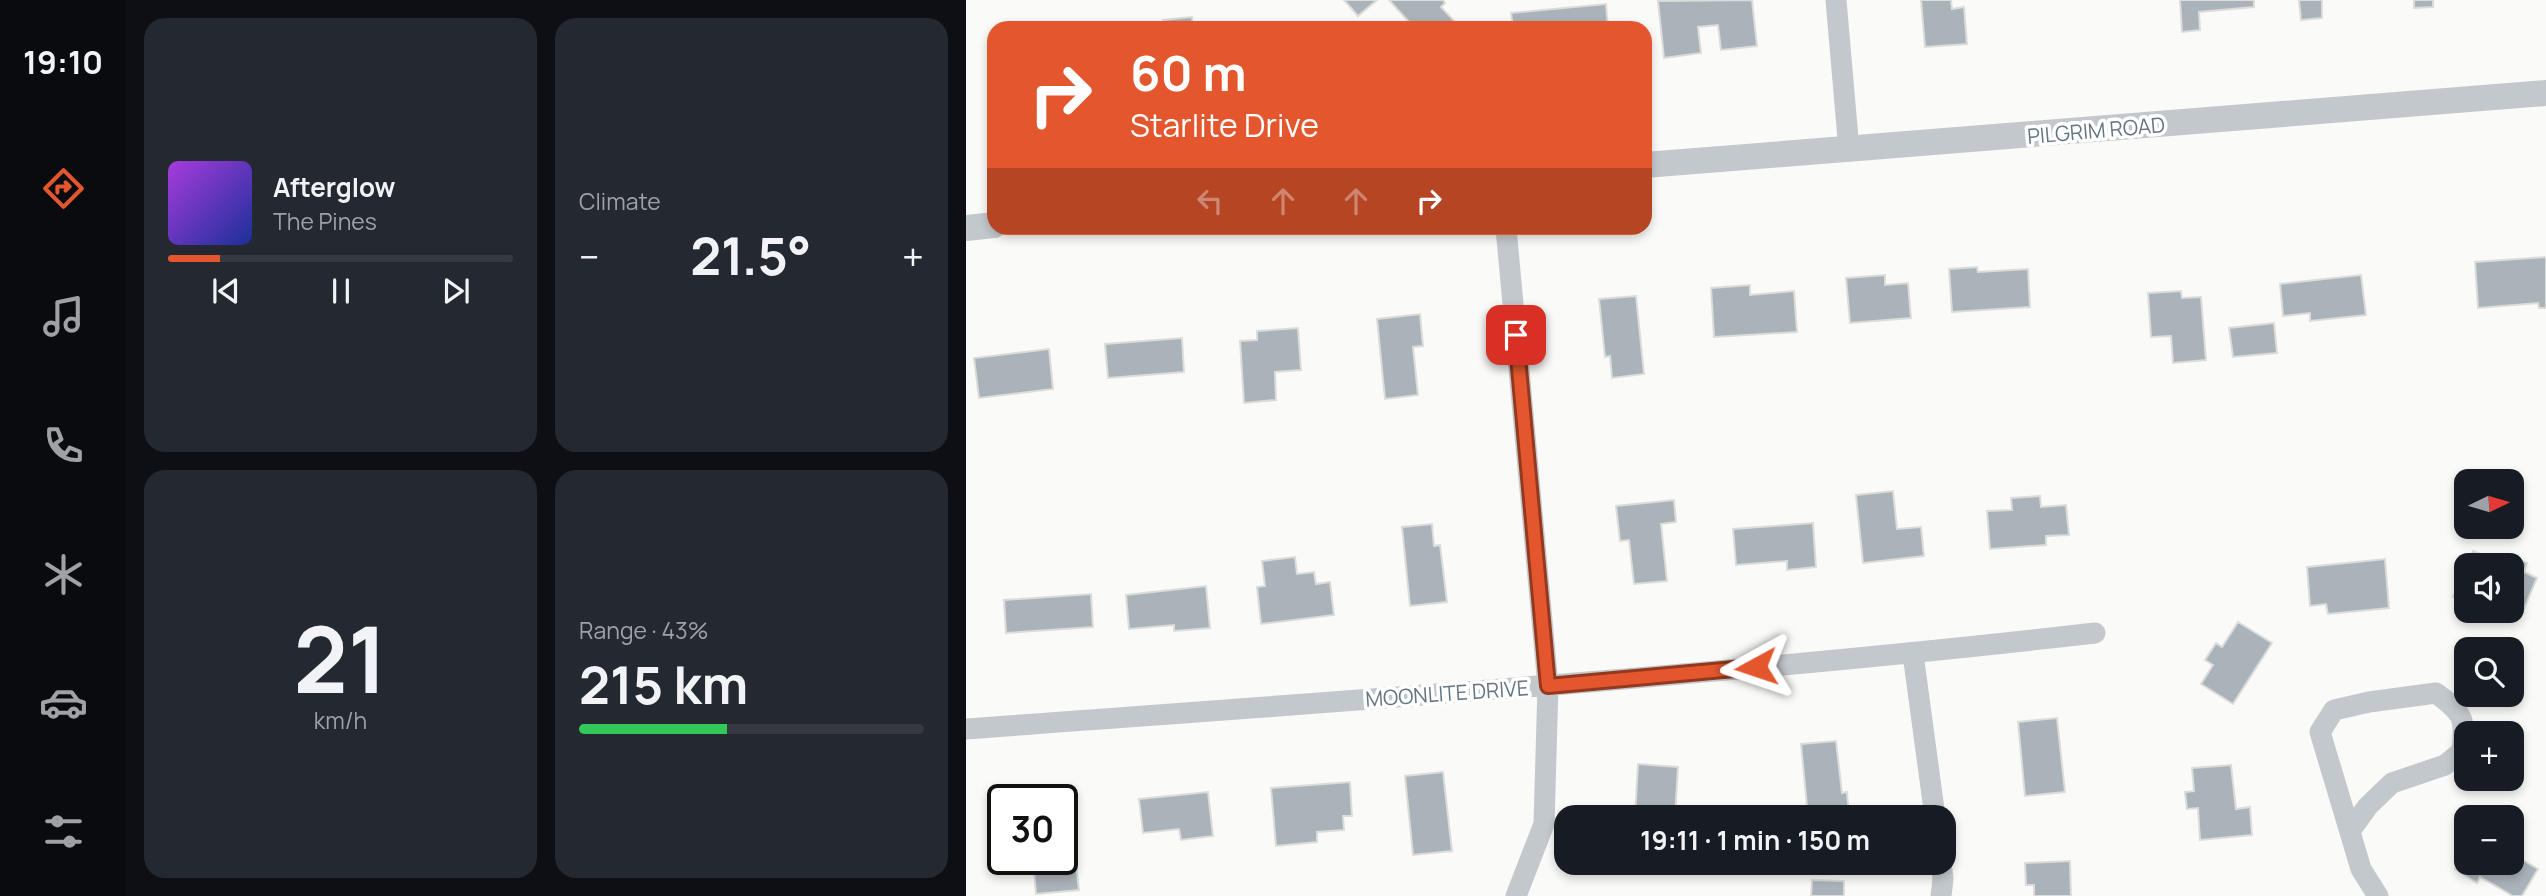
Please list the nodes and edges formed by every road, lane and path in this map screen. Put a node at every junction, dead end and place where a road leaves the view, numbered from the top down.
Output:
1 (1836, 0) edge
2 (2546, 93) edge
3 (1849, 150) junction
4 (1652, 164) edge
5 (987, 226) edge
6 (966, 228) edge
7 (1507, 235) edge
8 (2095, 633) dead end
9 (1913, 654) junction
10 (1548, 686) junction
11 (966, 729) edge
12 (1933, 805) edge
13 (2350, 831) junction
14 (1942, 875) edge
15 (1516, 896) edge
16 (1941, 896) edge
17 (2378, 896) edge

1 - 3 street
2 - 3 street, PILGRIM ROAD
3 - 4 street, PILGRIM ROAD
5 - 6 street
7 - 10 street
8 - 9 street, MOONLITE DRIVE
9 - 10 street, MOONLITE DRIVE
9 - 12 street
10 - 11 street, MOONLITE DRIVE
10 - 15 street
13 - 13 street
13 - 17 street
14 - 16 street

